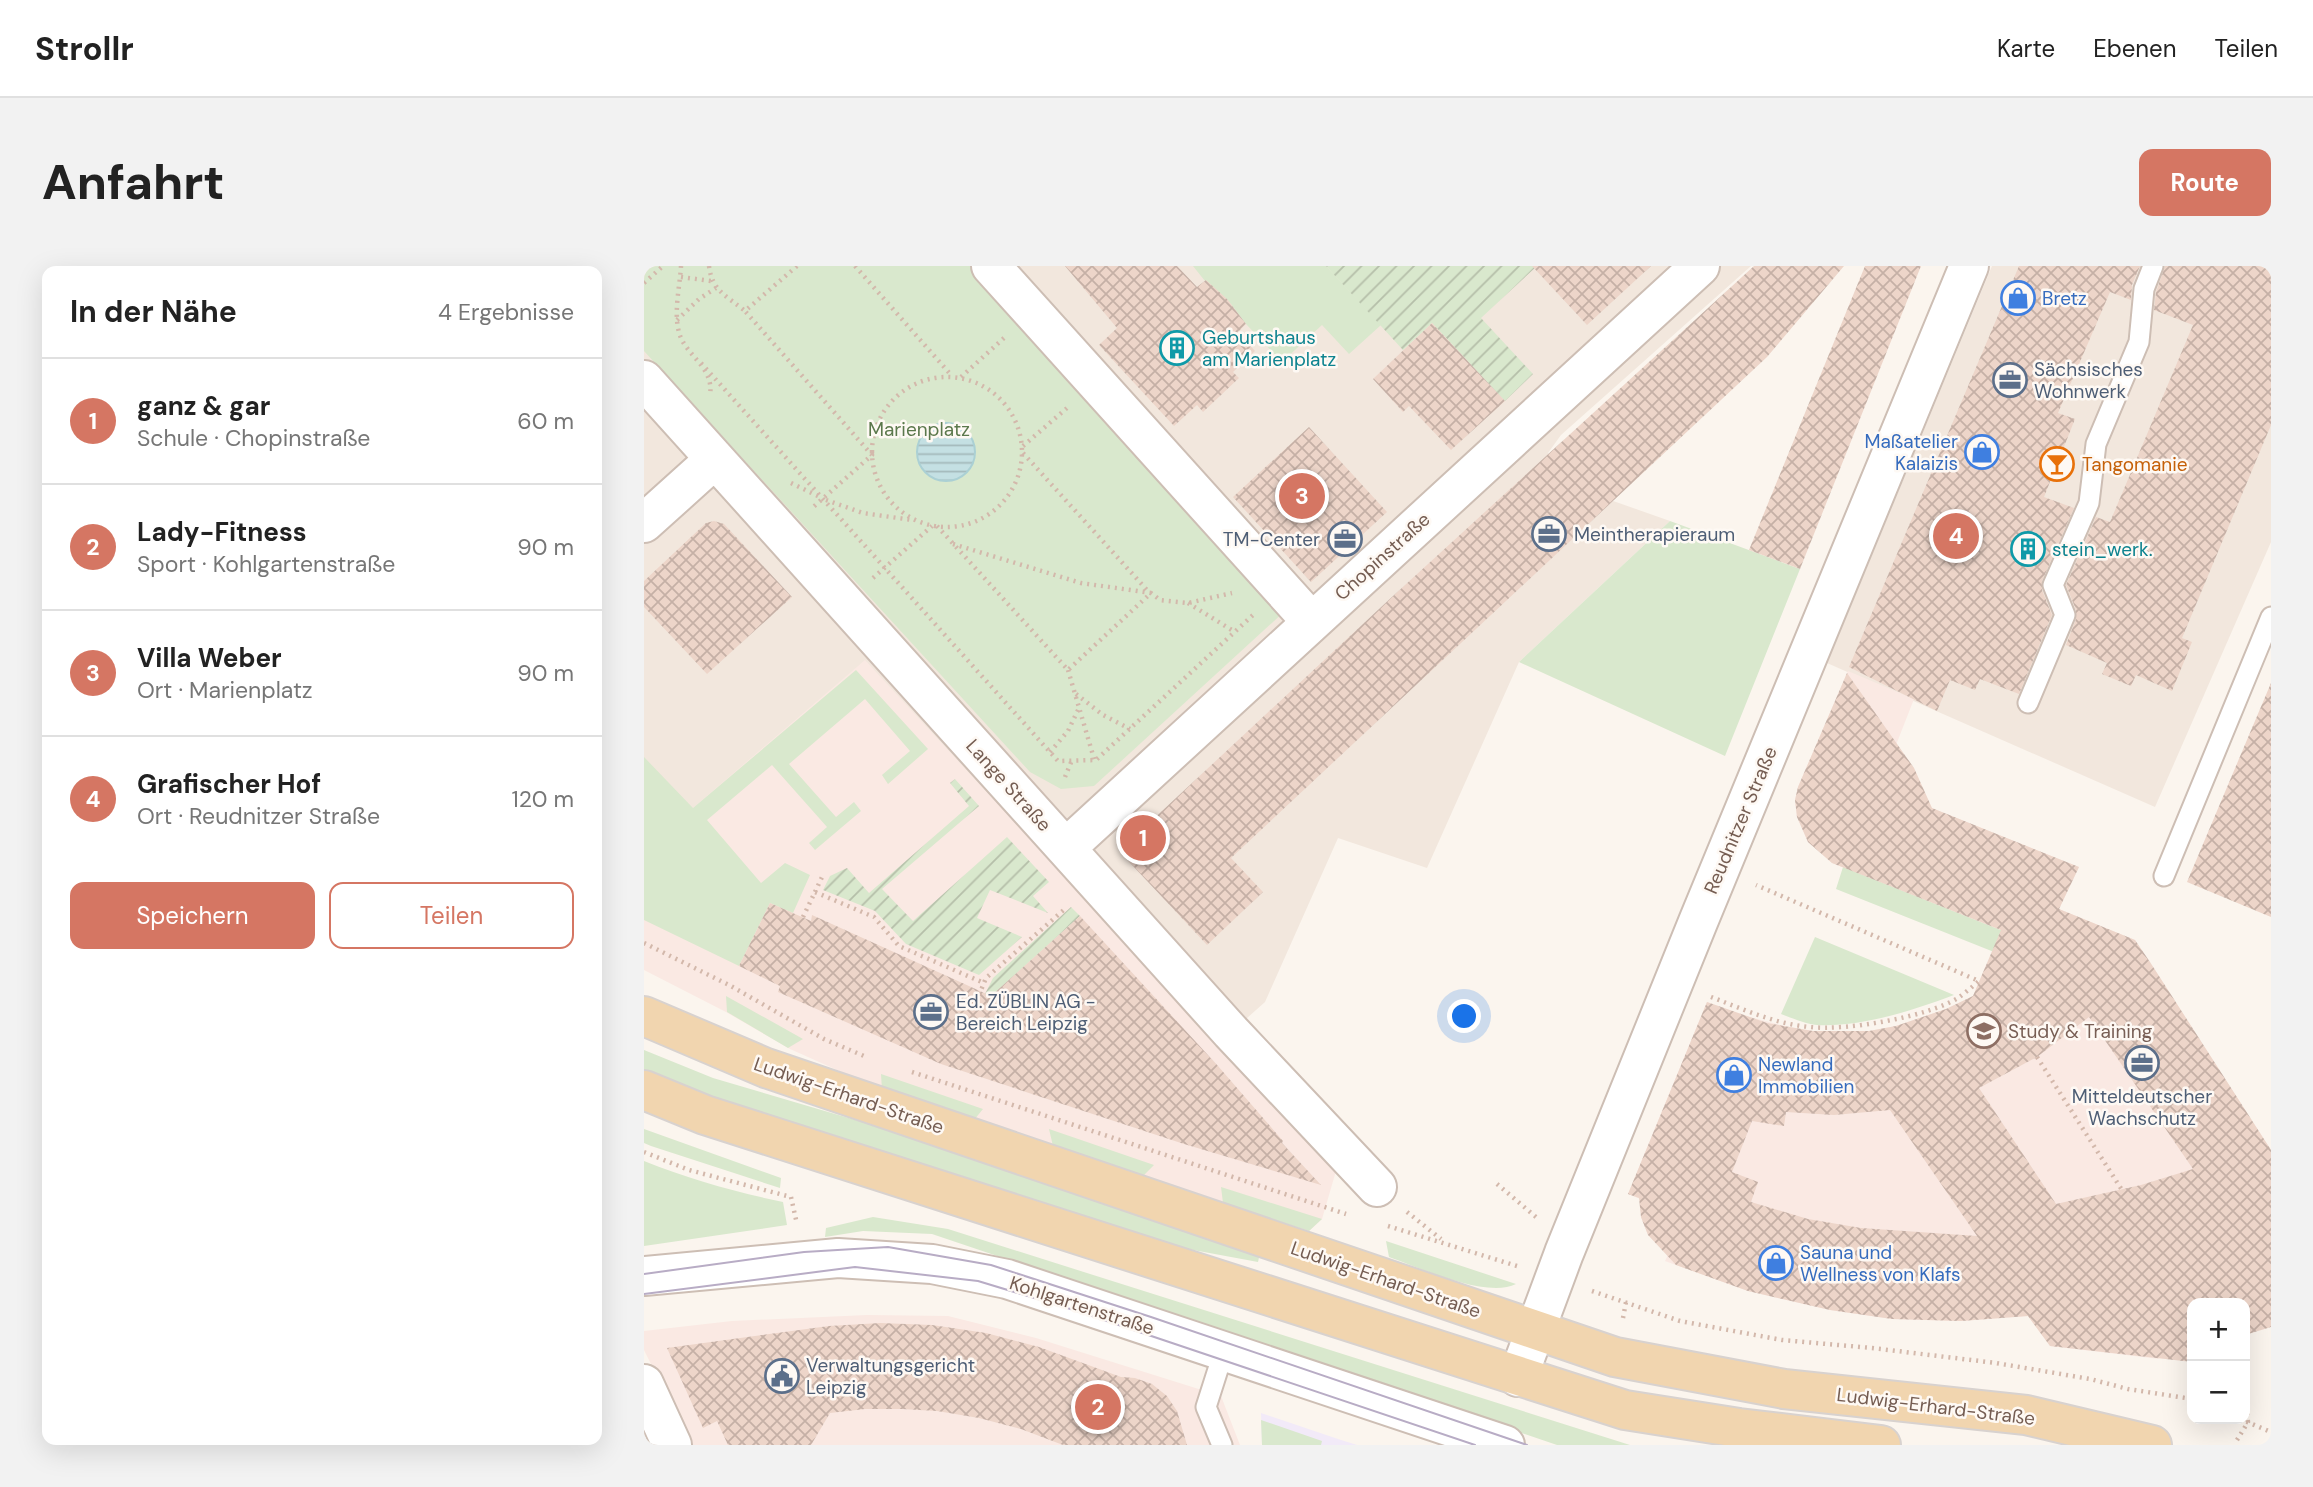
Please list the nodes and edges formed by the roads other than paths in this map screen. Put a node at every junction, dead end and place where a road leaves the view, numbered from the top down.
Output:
1 (991, 266) edge
2 (1969, 266) edge
3 (2153, 266) edge
4 (1690, 270) edge
5 (644, 380) edge
6 (715, 459) junction
7 (644, 523) edge
8 (2271, 617) edge
9 (1311, 621) junction
10 (2028, 703) dead end
11 (1066, 848) junction
12 (2164, 876) dead end
13 (644, 1016) edge
14 (644, 1090) edge
15 (1376, 1204) road end
16 (644, 1276) edge
17 (1536, 1330) junction
18 (1222, 1351) junction
19 (1518, 1377) junction
20 (644, 1384) edge
21 (672, 1445) edge
22 (1222, 1445) edge
23 (1505, 1445) edge
24 (1881, 1445) edge
25 (2152, 1445) edge

1 - 9 street
2 - 17 street, Reudnitzer Straße
3 - 10 lane
4 - 9 street, Chopinstraße
5 - 6 street, Lange Straße
6 - 7 street
6 - 11 street, Lange Straße
8 - 12 lane
9 - 11 street, Chopinstraße
11 - 15 street, Lange Straße
13 - 17 main road, Ludwig-Erhard-Straße
14 - 19 main road
16 - 18 street, Kohlgartenstraße
17 - 19 street, Reudnitzer Straße
17 - 25 main road, Ludwig-Erhard-Straße
18 - 22 lane
18 - 23 street, Kohlgartenstraße
19 - 24 main road
20 - 21 street

